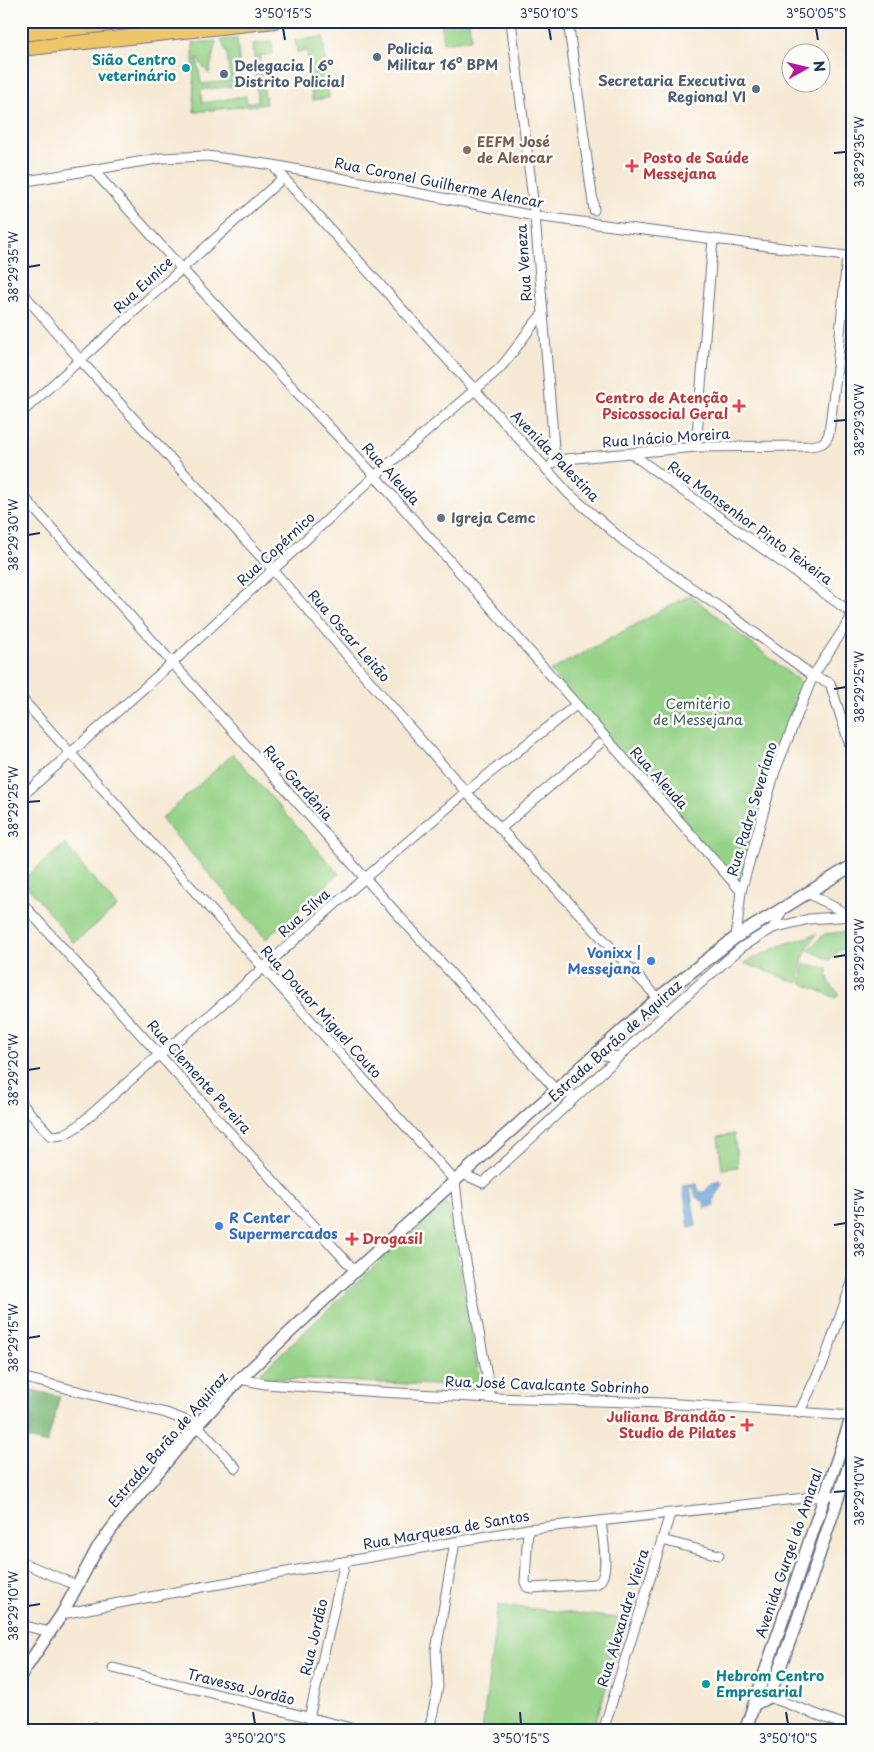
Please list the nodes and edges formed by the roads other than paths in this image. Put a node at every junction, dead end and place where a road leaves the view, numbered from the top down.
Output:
1 (140, 21) edge
2 (511, 21) edge
3 (568, 21) edge
4 (268, 22) edge
5 (21, 34) edge
6 (21, 49) edge
7 (273, 165) junction
8 (94, 171) junction
9 (284, 177) junction
10 (21, 182) edge
11 (594, 210) dead end
12 (535, 216) junction
13 (713, 239) junction
14 (850, 256) edge
15 (182, 268) junction
16 (21, 291) edge
17 (542, 315) junction
18 (81, 362) junction
19 (474, 389) junction
20 (21, 413) edge
21 (696, 447) junction
22 (632, 454) junction
23 (555, 460) junction
24 (546, 470) junction
25 (375, 476) junction
26 (21, 494) edge
27 (274, 570) junction
28 (853, 614) edge
29 (172, 663) junction
30 (813, 676) junction
31 (21, 698) edge
32 (576, 705) junction
33 (599, 744) dead end
34 (71, 752) junction
35 (853, 755) edge
36 (466, 792) junction
37 (21, 797) edge
38 (500, 829) junction
39 (853, 865) edge
40 (364, 878) junction
41 (741, 891) junction
42 (808, 893) junction
43 (21, 902) edge
44 (783, 909) junction
45 (852, 917) edge
46 (773, 928) junction
47 (736, 937) junction
48 (718, 951) junction
49 (719, 967) junction
50 (263, 969) junction
51 (658, 998) junction
52 (666, 1013) junction
53 (160, 1054) junction
54 (596, 1054) junction
55 (618, 1057) junction
56 (556, 1090) junction
57 (576, 1096) junction
58 (21, 1103) edge
59 (459, 1178) junction
60 (355, 1271) junction
61 (853, 1280) edge
62 (21, 1377) edge
63 (240, 1379) junction
64 (491, 1398) junction
65 (799, 1413) junction
66 (852, 1415) edge
67 (197, 1425) junction
68 (853, 1453) edge
69 (236, 1468) dead end
70 (838, 1494) junction
71 (824, 1496) junction
72 (670, 1514) junction
73 (601, 1521) junction
74 (528, 1529) junction
75 (662, 1540) junction
76 (455, 1542) junction
77 (719, 1555) dead end
78 (21, 1562) edge
79 (345, 1562) junction
80 (76, 1585) junction
81 (62, 1614) junction
82 (21, 1625) edge
83 (50, 1632) junction
84 (112, 1668) dead end
85 (21, 1675) edge
86 (761, 1697) junction
87 (310, 1718) junction
88 (853, 1728) edge
89 (363, 1731) edge
90 (429, 1731) edge
91 (602, 1731) edge
92 (746, 1731) edge

1 - 5 main road
2 - 12 street, Rua Veneza
3 - 11 street
4 - 6 main road
7 - 8 street, Rua Coronel Guilherme Alencar
7 - 9 street, Avenida Palestina
7 - 12 street, Rua Coronel Guilherme Alencar
8 - 10 street, Rua Coronel Guilherme Alencar
8 - 15 street, Rua Aleuda
9 - 15 street, Rua Eunice
9 - 19 street, Avenida Palestina
12 - 13 street, Rua Coronel Guilherme Alencar
12 - 17 street, Rua Veneza
13 - 14 street, Rua Coronel Guilherme Alencar
13 - 21 street
14 - 21 street, Rua Inácio Moreira
15 - 18 street, Rua Eunice
15 - 25 street, Rua Aleuda
16 - 18 street, Rua Oscar Leitão
17 - 19 street, Rua Copérnico
17 - 23 street, Rua Veneza
18 - 20 street, Rua Eunice
18 - 27 street, Rua Oscar Leitão
19 - 24 street, Avenida Palestina
19 - 25 street, Rua Copérnico
21 - 22 street, Rua Inácio Moreira
22 - 23 street, Rua Inácio Moreira
22 - 28 street, Rua Monsenhor Pinto Teixeira
23 - 24 street
24 - 30 street, Avenida Palestina
25 - 27 street, Rua Copérnico
25 - 32 street, Rua Aleuda
26 - 29 street, Rua Gardênia
27 - 29 street, Rua Copérnico
27 - 36 street, Rua Oscar Leitão
28 - 30 street, Rua Padre Severíano
29 - 34 street, Rua Copérnico
29 - 40 street, Rua Gardênia
30 - 35 street, Avenida Palestina
30 - 41 street, Rua Padre Severíano
31 - 34 street, Rua Doutor Miguel Couto
32 - 36 street, Rua Sílva
32 - 41 street, Rua Aleuda
33 - 38 street
34 - 37 street, Rua Copérnico
34 - 50 street, Rua Doutor Miguel Couto
36 - 38 street, Rua Oscar Leitão
36 - 40 street, Rua Sílva
38 - 51 street, Rua Oscar Leitão
39 - 42 street, Estrada Barão de Aquiraz
40 - 50 street, Rua Sílva
40 - 56 street, Rua Gardênia
41 - 47 street, Rua Padre Severíano
42 - 44 street, Estrada Barão de Aquiraz
42 - 45 street
43 - 53 street, Rua Clemente Pereira
44 - 46 street, Estrada Barão de Aquiraz
44 - 47 street, Estrada Barão de Aquiraz
45 - 46 street
46 - 49 street, Estrada Barão de Aquiraz
47 - 48 street, Estrada Barão de Aquiraz
48 - 49 street
48 - 51 street, Estrada Barão de Aquiraz
49 - 52 street, Estrada Barão de Aquiraz
50 - 53 street, Rua Sílva
50 - 59 street, Rua Doutor Miguel Couto
51 - 52 street, Rua Oscar Leitão
51 - 54 street, Estrada Barão de Aquiraz
52 - 55 street, Estrada Barão de Aquiraz
53 - 58 street, Rua Sílva
53 - 60 street, Rua Clemente Pereira
54 - 55 street
54 - 56 street, Estrada Barão de Aquiraz
55 - 57 street, Estrada Barão de Aquiraz
56 - 57 street
56 - 59 street, Estrada Barão de Aquiraz
57 - 59 street, Estrada Barão de Aquiraz
59 - 60 street, Estrada Barão de Aquiraz
59 - 64 street
60 - 63 street, Estrada Barão de Aquiraz
61 - 65 street
62 - 67 street
63 - 64 street, Rua José Cavalcante Sobrinho
63 - 67 street, Estrada Barão de Aquiraz
64 - 65 street, Rua José Cavalcante Sobrinho
65 - 66 street, Rua José Cavalcante Sobrinho
66 - 71 street, Avenida Gurgel do Amaral
67 - 69 street
67 - 80 street, Estrada Barão de Aquiraz
68 - 70 street, Avenida Gurgel do Amaral
70 - 71 street, Rua Marquesa de Santos
70 - 86 street, Avenida Gurgel do Amaral
71 - 72 street, Rua Marquesa de Santos
71 - 86 street, Avenida Gurgel do Amaral
72 - 73 street, Rua Marquesa de Santos
72 - 75 street, Rua Alexandre Vieira
73 - 74 street, Rua Marquesa de Santos
73 - 74 street
74 - 76 street, Rua Marquesa de Santos
75 - 77 street
75 - 91 street, Rua Alexandre Vieira
76 - 79 street, Rua Marquesa de Santos
76 - 90 street
78 - 80 street
79 - 81 street, Rua Marquesa de Santos
79 - 87 street, Rua Jordão
80 - 81 street, Estrada Barão de Aquiraz
81 - 83 street, Estrada Barão de Aquiraz
82 - 83 street
83 - 85 street, Estrada Barão de Aquiraz
84 - 87 street, Travessa Jordão
86 - 88 street
86 - 92 street, Avenida Gurgel do Amaral
87 - 89 street, Travessa Jordão

